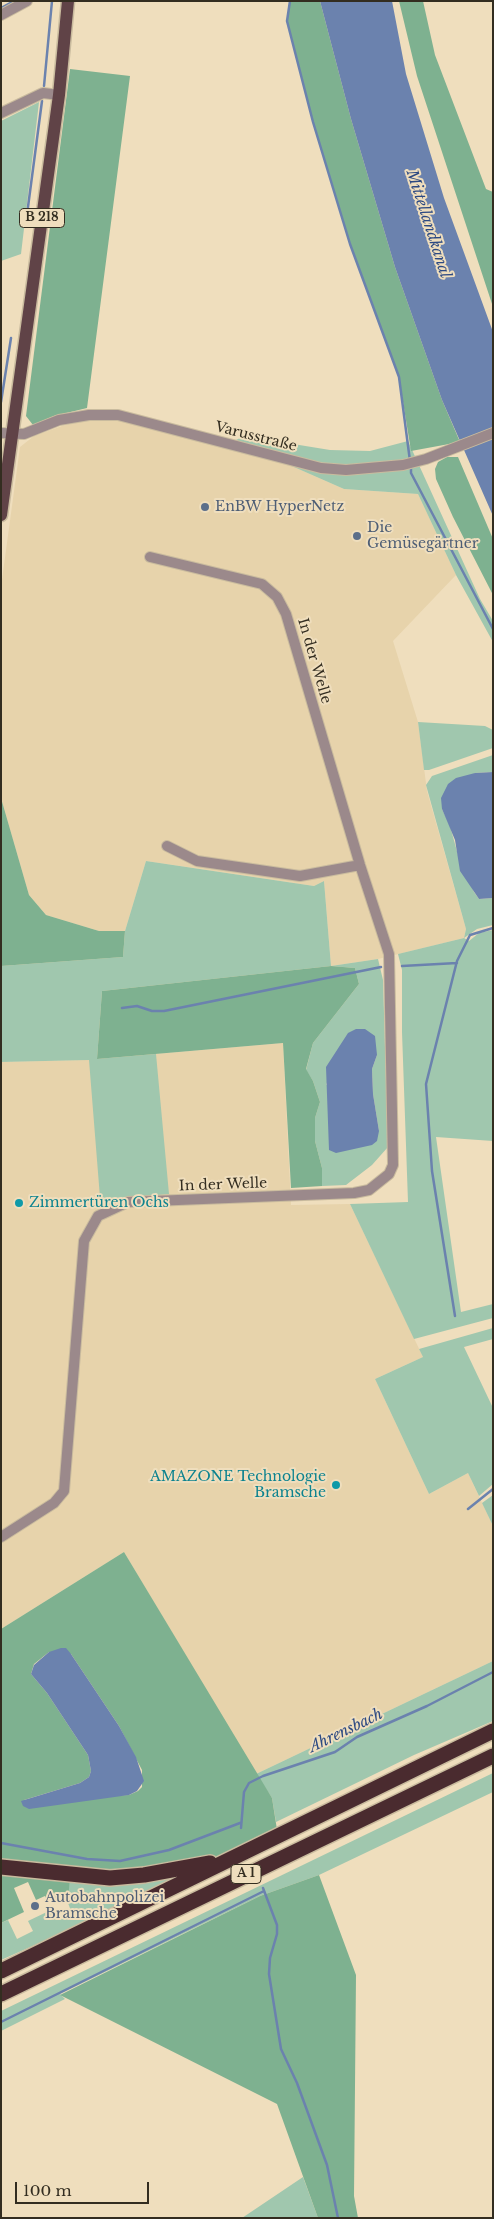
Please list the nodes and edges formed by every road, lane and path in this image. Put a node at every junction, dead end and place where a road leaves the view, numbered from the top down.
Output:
1 (27, 1) edge
2 (68, 1) edge
3 (1, 15) edge
4 (59, 95) junction
5 (1, 113) edge
6 (493, 433) edge
7 (7, 434) edge
8 (1, 515) edge
9 (150, 557) dead end
10 (167, 846) dead end
11 (360, 865) junction
12 (1, 1537) edge
13 (493, 1731) edge
14 (493, 1756) edge
15 (229, 1860) junction
16 (1, 1867) edge
17 (1, 1971) edge
18 (1, 1994) edge

1 - 3 street
2 - 4 main road, B 218
4 - 5 street
4 - 7 main road, B 218
6 - 7 street, Varusstraße
7 - 8 main road, B 218
9 - 11 street, In der Welle
10 - 11 street
11 - 12 street, In der Welle
13 - 15 highway, A 1
14 - 18 highway, A 1
15 - 16 highway
15 - 17 highway, A 1

